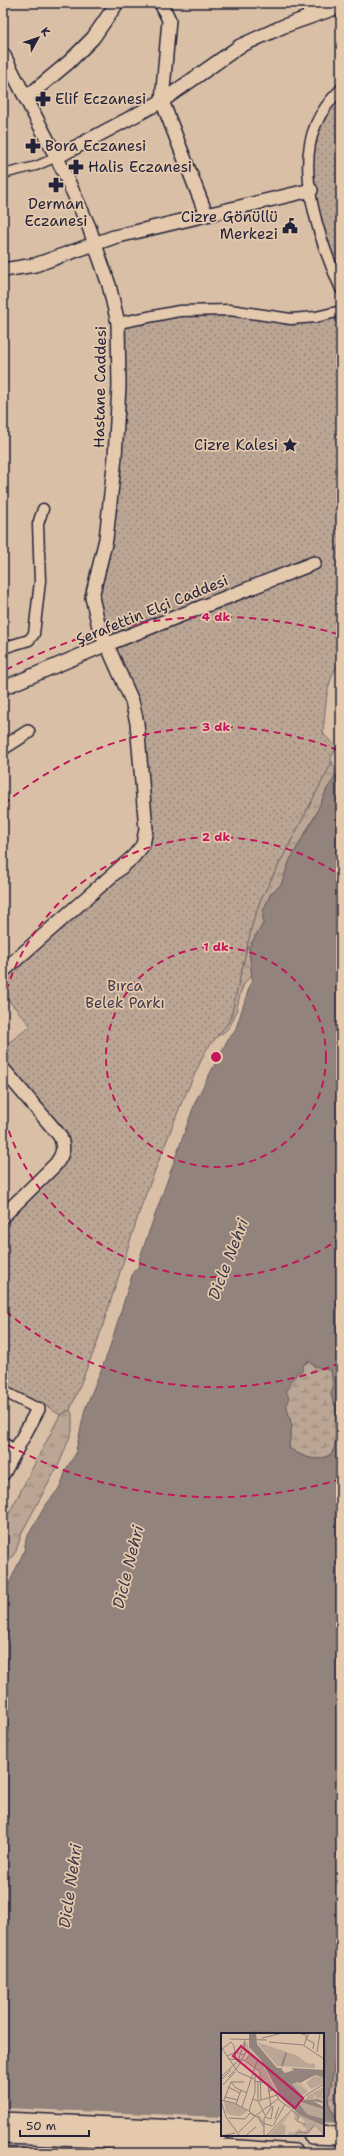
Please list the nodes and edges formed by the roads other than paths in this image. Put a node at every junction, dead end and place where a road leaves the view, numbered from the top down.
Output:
1 (118, 3) edge
2 (161, 3) edge
3 (308, 3) edge
4 (341, 6) edge
5 (308, 18) junction
6 (3, 54) edge
7 (341, 89) edge
8 (27, 97) junction
9 (162, 101) junction
10 (57, 157) junction
11 (3, 174) edge
12 (311, 190) junction
13 (206, 214) junction
14 (94, 245) junction
15 (3, 270) edge
16 (341, 290) edge
17 (341, 311) edge
18 (118, 323) junction
19 (43, 509) dead end
20 (314, 563) dead end
21 (105, 645) junction
22 (3, 648) edge
23 (3, 688) edge
24 (28, 732) dead end
25 (3, 748) edge
26 (3, 971) edge
27 (3, 1069) edge
28 (3, 1216) edge
29 (3, 1391) edge
30 (38, 1409) joint
31 (3, 1443) edge
32 (17, 1451) junction
33 (3, 1474) edge
34 (3, 2121) edge
35 (221, 2131) edge
36 (3, 2135) edge
37 (324, 2135) edge
38 (341, 2136) edge
39 (295, 2153) edge

1 - 8 street
2 - 9 street
3 - 5 street
4 - 5 street
5 - 9 street
6 - 8 street, Hastane Caddesi
7 - 12 street
8 - 10 street, Hastane Caddesi
9 - 10 street
9 - 13 street
10 - 11 street
10 - 14 street, Hastane Caddesi
12 - 13 street
12 - 16 street
13 - 14 street
14 - 15 street
14 - 18 street, Hastane Caddesi
17 - 18 street
18 - 21 street, Hastane Caddesi
19 - 22 street
20 - 21 street, Şerafettin Elçi Caddesi
21 - 23 street, Şerafettin Elçi Caddesi
21 - 26 street, Hastane Caddesi
24 - 25 street
27 - 28 street
29 - 30 street
30 - 32 street
31 - 32 street
32 - 33 street
34 - 35 highway
36 - 39 highway
37 - 38 highway

